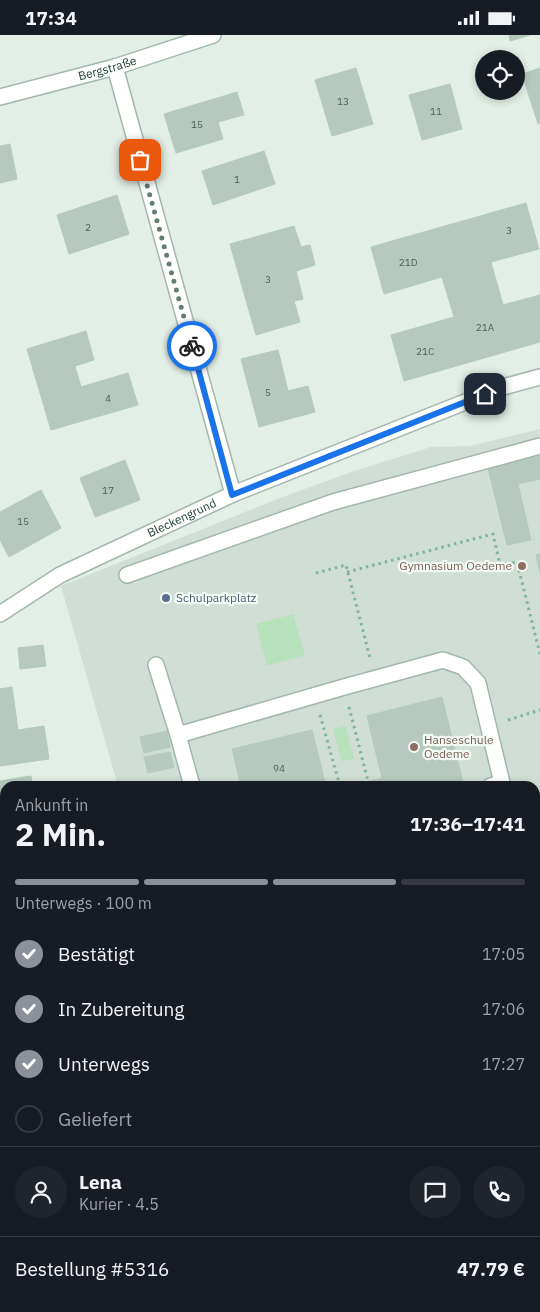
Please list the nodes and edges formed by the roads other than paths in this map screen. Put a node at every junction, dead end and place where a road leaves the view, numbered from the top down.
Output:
1 (213, 35) edge
2 (115, 67) junction
3 (0, 97) edge
4 (540, 377) edge
5 (540, 446) edge
6 (232, 495) junction
7 (127, 575) dead end
8 (0, 614) edge
9 (156, 665) dead end
10 (178, 735) junction
11 (191, 781) edge
12 (502, 781) edge

1 - 2 street, Bergstraße
2 - 3 street, Bergstraße
2 - 6 street
4 - 6 street, Bleckengrund
5 - 7 street
6 - 8 street, Bleckengrund
9 - 10 street
10 - 11 street
10 - 12 street

